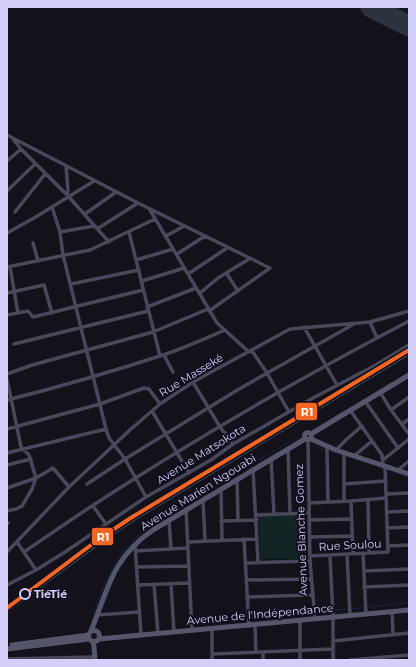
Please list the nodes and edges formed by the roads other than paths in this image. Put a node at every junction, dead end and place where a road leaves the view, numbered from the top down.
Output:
1 (7, 135) edge
2 (12, 137) junction
3 (21, 149) junction
4 (7, 160) edge
5 (36, 164) junction
6 (66, 166) junction
7 (45, 174) junction
8 (94, 180) junction
9 (7, 191) edge
10 (116, 192) junction
11 (67, 195) junction
12 (138, 203) junction
13 (52, 207) junction
14 (150, 209) junction
15 (15, 212) dead end
16 (85, 214) junction
17 (155, 219) junction
18 (184, 226) junction
19 (96, 227) junction
20 (7, 232) edge
21 (60, 232) junction
22 (129, 232) junction
23 (166, 236) junction
24 (205, 236) junction
25 (109, 242) junction
26 (33, 243) dead end
27 (227, 248) junction
28 (173, 249) junction
29 (177, 254) junction
30 (63, 255) junction
31 (250, 259) junction
32 (136, 260) junction
33 (38, 261) junction
34 (9, 267) edge
35 (184, 268) junction
36 (139, 270) junction
37 (188, 274) junction
38 (227, 274) junction
39 (142, 282) junction
40 (71, 284) junction
41 (196, 288) junction
42 (143, 290) junction
43 (238, 291) junction
44 (14, 292) junction
45 (7, 293) edge
46 (200, 293) junction
47 (77, 308) junction
48 (148, 309) junction
49 (209, 310) junction
50 (409, 311) edge
51 (18, 313) junction
52 (52, 313) junction
53 (7, 315) edge
54 (409, 320) edge
55 (370, 322) junction
56 (355, 323) junction
57 (304, 327) junction
58 (82, 328) junction
59 (225, 330) junction
60 (153, 332) junction
61 (377, 338) junction
62 (14, 344) dead end
63 (409, 345) edge
64 (314, 346) junction
65 (86, 351) junction
66 (250, 351) junction
67 (162, 355) junction
68 (326, 366) junction
69 (173, 372) dead end
70 (267, 373) junction
71 (7, 374) edge
72 (409, 375) edge
73 (94, 376) junction
74 (7, 379) edge
75 (193, 382) junction
76 (337, 384) junction
77 (278, 392) junction
78 (380, 392) junction
79 (409, 397) edge
80 (12, 399) junction
81 (7, 400) edge
82 (365, 401) junction
83 (100, 404) junction
84 (160, 404) junction
85 (208, 408) junction
86 (350, 410) junction
87 (391, 410) junction
88 (152, 411) junction
89 (289, 412) junction
90 (409, 419) edge
91 (402, 424) junction
92 (18, 426) junction
93 (362, 426) junction
94 (220, 427) junction
95 (7, 429) edge
96 (106, 429) junction
97 (165, 434) junction
98 (409, 434) edge
99 (309, 438) junction
100 (409, 439) edge
101 (372, 441) junction
102 (233, 444) junction
103 (114, 445) junction
104 (326, 446) junction
105 (288, 448) junction
106 (398, 448) junction
107 (23, 450) junction
108 (336, 450) junction
109 (7, 453) edge
110 (177, 453) junction
111 (344, 453) junction
112 (354, 456) junction
113 (271, 458) junction
114 (124, 459) junction
115 (31, 460) junction
116 (409, 461) edge
117 (384, 464) junction
118 (7, 465) edge
119 (253, 469) junction
120 (398, 470) junction
121 (189, 473) junction
122 (409, 474) edge
123 (36, 478) junction
124 (135, 479) junction
125 (236, 479) junction
126 (386, 481) junction
127 (87, 484) dead end
128 (344, 484) junction
129 (69, 487) junction
130 (7, 488) edge
131 (221, 488) junction
132 (409, 493) edge
133 (386, 496) junction
134 (146, 497) junction
135 (203, 499) junction
136 (368, 500) junction
137 (344, 501) junction
138 (351, 501) junction
139 (328, 502) junction
140 (309, 503) junction
141 (93, 506) junction
142 (186, 509) junction
143 (7, 511) edge
144 (409, 511) edge
145 (387, 512) junction
146 (309, 513) junction
147 (274, 514) junction
148 (290, 514) junction
149 (256, 515) junction
150 (352, 518) junction
151 (169, 520) junction
152 (238, 520) junction
153 (257, 520) junction
154 (309, 520) junction
155 (222, 521) junction
156 (106, 524) junction
157 (409, 527) edge
158 (387, 528) junction
159 (352, 536) junction
160 (310, 537) junction
161 (244, 539) junction
162 (257, 539) junction
163 (205, 540) junction
164 (222, 540) junction
165 (17, 542) junction
166 (188, 542) junction
167 (135, 544) junction
168 (409, 545) edge
169 (188, 548) junction
170 (171, 549) junction
171 (135, 551) junction
172 (7, 552) edge
173 (24, 552) junction
174 (388, 552) junction
175 (363, 553) junction
176 (369, 553) junction
177 (347, 554) junction
178 (353, 554) junction
179 (330, 555) junction
180 (310, 556) junction
181 (310, 561) junction
182 (258, 562) junction
183 (245, 563) junction
184 (189, 566) junction
185 (137, 567) junction
186 (409, 569) edge
187 (36, 570) junction
188 (364, 571) junction
189 (311, 579) junction
190 (246, 580) junction
191 (189, 583) junction
192 (171, 584) junction
193 (138, 585) junction
194 (154, 585) junction
195 (409, 585) edge
196 (7, 586) edge
197 (364, 587) junction
198 (312, 595) junction
199 (247, 597) junction
200 (409, 610) edge
201 (139, 612) junction
202 (392, 612) junction
203 (366, 614) junction
204 (350, 616) junction
205 (96, 617) junction
206 (333, 618) junction
207 (315, 619) junction
208 (300, 621) junction
209 (255, 625) junction
210 (249, 626) junction
211 (212, 629) junction
212 (192, 631) junction
213 (174, 632) junction
214 (409, 633) edge
215 (158, 634) junction
216 (141, 635) junction
217 (393, 635) junction
218 (94, 637) junction
219 (333, 641) junction
220 (7, 645) edge
221 (7, 649) edge
222 (333, 649) junction
223 (299, 650) junction
224 (256, 652) junction
225 (263, 652) junction
226 (212, 654) junction
227 (409, 655) edge
228 (95, 658) edge
229 (7, 659) edge
230 (212, 660) edge
231 (263, 660) edge
232 (300, 660) edge
233 (333, 660) edge
234 (350, 660) edge

1 - 2 street
2 - 3 street
2 - 6 street
3 - 4 street
3 - 5 street
5 - 7 street
5 - 9 street
6 - 8 street
6 - 11 street
7 - 11 street
7 - 15 street
8 - 10 street
8 - 11 street
10 - 12 street
10 - 16 street
11 - 13 street
11 - 16 street
12 - 14 street
12 - 19 street
13 - 20 street
13 - 21 street
14 - 17 street
14 - 18 street
16 - 19 street
17 - 22 street
17 - 23 street
18 - 23 street
18 - 24 street
19 - 21 street
19 - 25 street
21 - 30 street
22 - 25 street
22 - 32 street
23 - 28 street
24 - 27 street
24 - 29 street
25 - 30 street
26 - 33 street
27 - 31 street
27 - 37 street
28 - 29 street
28 - 32 street
29 - 35 street
30 - 33 street
30 - 40 street
31 - 38 street
31 - 43 street
32 - 36 street
33 - 34 street
34 - 44 street
35 - 37 street
35 - 39 street
36 - 39 street
36 - 40 street
37 - 41 street
38 - 43 street
38 - 46 street
39 - 42 street
40 - 47 street
41 - 46 street
41 - 48 street
42 - 47 street
42 - 48 street
43 - 49 street
44 - 45 street
44 - 51 street
44 - 52 street
46 - 49 street
47 - 52 street
47 - 58 street
48 - 58 street
48 - 60 street
49 - 59 street
49 - 60 street
50 - 55 street, Rue Masseké
51 - 52 street
51 - 53 street
54 - 61 street
55 - 56 street, Rue Masseké
55 - 61 street
56 - 57 street, Rue Masseké
56 - 64 street
57 - 64 street
57 - 66 street, Rue Masseké
58 - 62 street
58 - 65 street
59 - 66 street
59 - 67 street
60 - 65 street
60 - 67 street
61 - 68 street
63 - 76 street, Avenue Matsokota
64 - 68 street
64 - 70 street
65 - 71 street
65 - 73 street
66 - 70 street
66 - 75 street, Rue Masseké
67 - 69 street
67 - 73 street
68 - 76 street
68 - 77 street
70 - 77 street
70 - 85 street
72 - 78 street, Avenue Marien Ngouabi
73 - 80 street
73 - 83 street
74 - 80 street
75 - 84 street, Rue Masseké
75 - 85 street
76 - 89 street, Avenue Matsokota
77 - 89 street
77 - 94 street
78 - 82 street, Avenue Marien Ngouabi
78 - 87 street
79 - 87 street
80 - 81 street
80 - 92 street
82 - 86 street, Avenue Marien Ngouabi
82 - 106 street
83 - 84 street
83 - 92 street
83 - 96 street
84 - 88 street, Rue Masseké
85 - 94 street
85 - 97 street
86 - 93 street
86 - 99 street, Avenue Marien Ngouabi
87 - 91 street
88 - 97 street
88 - 103 street, Rue Masseké
89 - 102 street, Avenue Matsokota
90 - 91 street
91 - 98 street
92 - 95 street
92 - 107 street
93 - 101 street
93 - 108 street
94 - 102 street
94 - 110 street
96 - 103 street
96 - 107 street
97 - 110 street
97 - 114 street
99 - 104 street
99 - 105 street, Avenue Marien Ngouabi
99 - 140 street, Avenue Blanche Gomez
100 - 106 street
101 - 112 street
101 - 117 street
102 - 121 street, Avenue Matsokota
103 - 114 street
103 - 129 street, Rue Masseké
104 - 108 street
104 - 139 street
105 - 113 street, Avenue Marien Ngouabi
105 - 148 street
106 - 117 street
107 - 109 street
107 - 115 street
108 - 111 street
110 - 121 street
110 - 124 street
111 - 112 street
111 - 128 street
112 - 117 street
113 - 119 street, Avenue Marien Ngouabi
113 - 147 street
114 - 124 street
114 - 127 street
115 - 118 street
115 - 123 street
116 - 120 street
117 - 120 street
117 - 126 street
119 - 125 street, Avenue Marien Ngouabi
119 - 149 street
120 - 122 street
121 - 134 street, Avenue Matsokota
123 - 129 street
123 - 130 street
123 - 143 street
124 - 134 street
124 - 141 street
125 - 131 street, Avenue Marien Ngouabi
125 - 152 street
126 - 128 street
126 - 133 street
128 - 137 street
129 - 165 street, Rue Masseké
131 - 135 street, Avenue Marien Ngouabi
131 - 155 street
132 - 133 street
133 - 136 street
133 - 145 street
134 - 156 street, Avenue Matsokota
135 - 142 street, Avenue Marien Ngouabi
135 - 163 street
136 - 138 street
136 - 176 street
137 - 138 street
137 - 139 street
138 - 150 street
139 - 140 street
140 - 146 street, Avenue Blanche Gomez
141 - 156 street
141 - 173 street
142 - 151 street, Avenue Marien Ngouabi
142 - 166 street
144 - 145 street
145 - 158 street
146 - 148 street
146 - 154 street, Avenue Blanche Gomez
147 - 148 street
147 - 149 street
149 - 153 street
150 - 154 street
150 - 159 street
151 - 167 street, Avenue Marien Ngouabi
151 - 170 street
152 - 153 street
152 - 155 street
153 - 162 street
154 - 160 street, Avenue Blanche Gomez
155 - 164 street
156 - 187 street, Avenue Matsokota
157 - 158 street
158 - 174 street
159 - 160 street
159 - 178 street
160 - 180 street, Avenue Blanche Gomez
161 - 162 street
161 - 164 street
161 - 183 street
162 - 182 street
163 - 164 street
163 - 166 street
165 - 172 street, Rue Masseké
165 - 173 street
166 - 169 street
167 - 171 street
167 - 205 street, Avenue Marien Ngouabi
168 - 174 street, Rue Soulou
169 - 170 street
169 - 184 street
170 - 171 street
171 - 185 street
173 - 187 street
174 - 176 street, Rue Soulou
175 - 176 street, Rue Soulou
175 - 178 street, Rue Soulou
175 - 188 street
177 - 178 street, Rue Soulou
177 - 179 street, Rue Soulou
177 - 204 street
179 - 180 street, Rue Soulou
179 - 206 street
180 - 181 street, Avenue Blanche Gomez
181 - 182 street, Rue Soulou
181 - 189 street, Avenue Blanche Gomez
182 - 183 street, Rue Soulou
183 - 190 street
184 - 185 street
184 - 191 street
185 - 193 street
186 - 188 street
187 - 196 street, Avenue Matsokota
188 - 197 street
189 - 190 street
189 - 198 street, Avenue Blanche Gomez
190 - 199 street
191 - 192 street
191 - 212 street
192 - 194 street
192 - 213 street
193 - 194 street
193 - 201 street
194 - 215 street
195 - 197 street
197 - 203 street
198 - 199 street
198 - 207 street, Avenue Blanche Gomez
199 - 210 street
200 - 202 street, Avenue de l'Indépendance
201 - 205 street
201 - 216 street
202 - 203 street, Avenue de l'Indépendance
202 - 217 street
203 - 204 street, Avenue de l'Indépendance
204 - 206 street, Avenue de l'Indépendance
205 - 218 street
206 - 207 street, Avenue de l'Indépendance
206 - 219 street
207 - 208 street, Avenue de l'Indépendance
208 - 209 street, Avenue de l'Indépendance
208 - 223 street
209 - 210 street, Avenue de l'Indépendance
209 - 224 street
210 - 211 street, Avenue de l'Indépendance
211 - 212 street, Avenue de l'Indépendance
211 - 226 street
212 - 213 street, Avenue de l'Indépendance
213 - 215 street, Avenue de l'Indépendance
214 - 217 street
215 - 216 street, Avenue de l'Indépendance
216 - 218 street, Avenue de l'Indépendance
217 - 219 street
218 - 220 street, Avenue de l'Indépendance
218 - 221 street, Avenue de l'Indépendance
218 - 228 street
219 - 222 street
222 - 223 street
222 - 233 street
223 - 225 street
223 - 232 street
224 - 225 street
224 - 226 street
225 - 231 street
226 - 230 street
227 - 234 street
228 - 229 street

